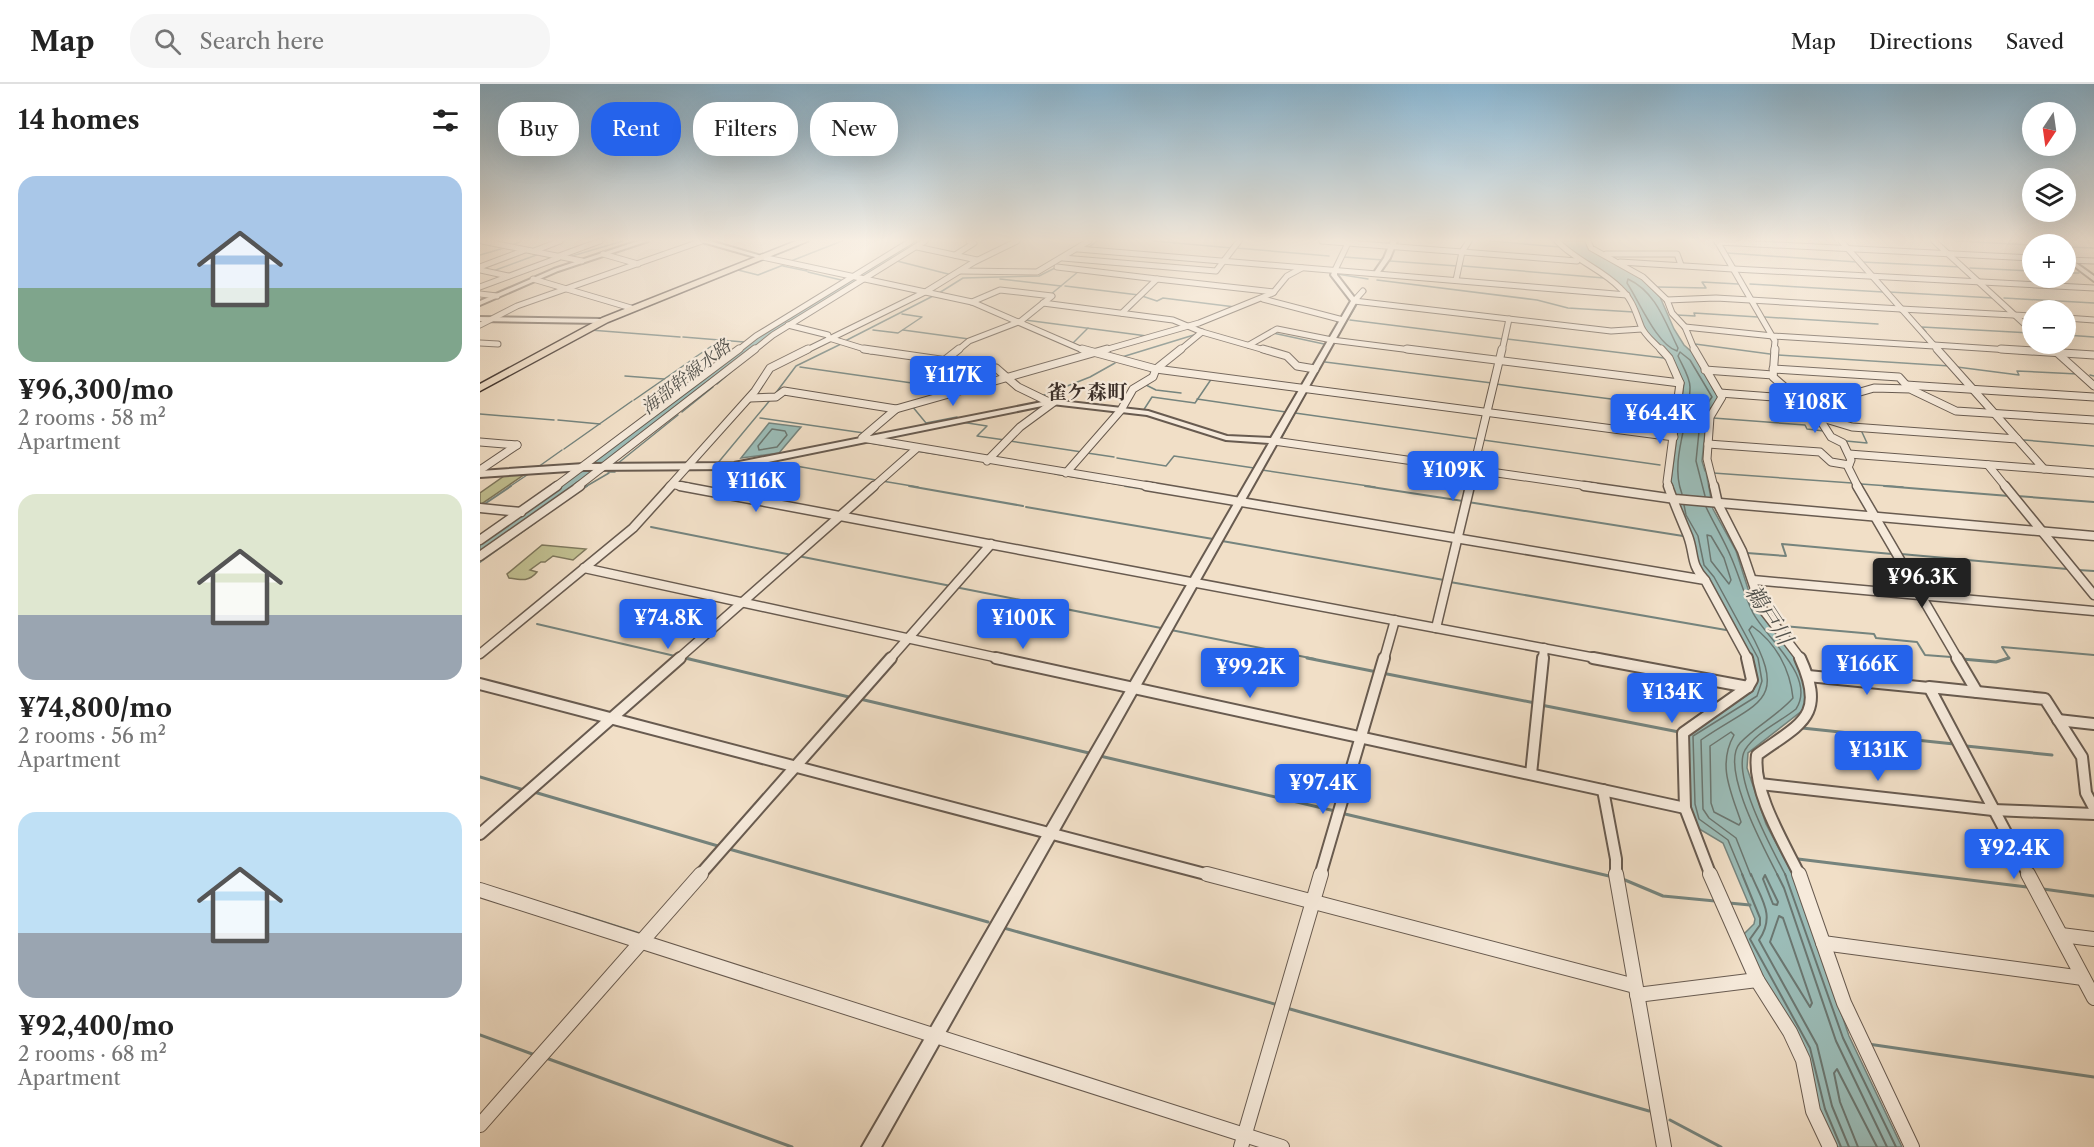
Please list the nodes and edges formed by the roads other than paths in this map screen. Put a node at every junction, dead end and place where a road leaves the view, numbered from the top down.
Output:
1 (508, 291) edge
2 (562, 291) edge
3 (572, 291) edge
4 (676, 291) edge
5 (830, 291) edge
6 (843, 291) edge
7 (927, 291) joint
8 (999, 291) edge
9 (1005, 291) edge
10 (1145, 291) edge
11 (1261, 291) edge
12 (1346, 291) edge
13 (1363, 291) dead end
14 (1577, 291) edge
15 (1623, 291) edge
16 (1658, 291) edge
17 (1746, 291) edge
18 (1885, 291) edge
19 (1990, 291) edge
20 (1274, 292) joint
21 (480, 294) edge
22 (1627, 295) junction
23 (497, 296) junction
24 (1263, 299) junction
25 (1667, 300) junction
26 (1751, 300) junction
27 (1354, 301) junction
28 (972, 302) junction
29 (480, 303) edge
30 (1043, 303) junction
31 (631, 308) junction
32 (1901, 309) junction
33 (1122, 313) junction
34 (2018, 316) junction
35 (2022, 316) edge
36 (480, 319) edge
37 (490, 319) junction
38 (1509, 319) junction
39 (2076, 319) edge
40 (1343, 320) junction
41 (2022, 320) edge
42 (2094, 320) edge
43 (602, 321) junction
44 (1020, 322) junction
45 (774, 324) junction
46 (480, 325) edge
47 (788, 325) junction
48 (1188, 326) junction
49 (1685, 327) junction
50 (1642, 329) junction
51 (1202, 332) junction
52 (1773, 336) junction
53 (830, 338) junction
54 (1332, 340) junction
55 (480, 343) edge
56 (498, 344) dead end
57 (1249, 345) junction
58 (1934, 346) junction
59 (2022, 351) edge
60 (1093, 354) junction
61 (2061, 354) edge
62 (2076, 354) edge
63 (2094, 355) edge
64 (944, 360) junction
65 (1500, 360) junction
66 (1156, 369) junction
67 (1315, 369) junction
68 (1705, 370) junction
69 (1773, 372) junction
70 (1007, 378) junction
71 (1680, 383) junction
72 (2094, 386) edge
73 (1305, 387) junction
74 (1908, 387) junction
75 (480, 388) edge
76 (1972, 389) junction
77 (1720, 393) junction
78 (950, 394) junction
79 (2094, 397) edge
80 (750, 398) junction
81 (1799, 399) junction
82 (1052, 402) junction
83 (896, 409) junction
84 (1121, 410) junction
85 (1487, 412) junction
86 (1994, 414) junction
87 (1819, 417) junction
88 (2094, 420) edge
89 (1674, 437) junction
90 (862, 438) junction
91 (2017, 439) junction
92 (1274, 441) junction
93 (480, 442) edge
94 (1708, 444) junction
95 (916, 449) junction
96 (1849, 454) junction
97 (987, 461) junction
98 (1849, 465) junction
99 (1988, 465) junction
100 (586, 467) junction
101 (690, 467) junction
102 (605, 468) junction
103 (2044, 469) junction
104 (1473, 471) junction
105 (480, 472) edge
106 (1066, 473) junction
107 (2094, 473) edge
108 (675, 485) junction
109 (1674, 499) junction
110 (1239, 502) junction
111 (1717, 504) junction
112 (480, 508) edge
113 (521, 512) junction
114 (841, 516) junction
115 (1875, 518) junction
116 (2042, 531) junction
117 (2094, 536) edge
118 (1457, 539) junction
119 (480, 540) edge
120 (991, 544) junction
121 (480, 556) edge
122 (584, 568) junction
123 (1705, 580) junction
124 (1753, 580) junction
125 (1193, 582) junction
126 (2094, 595) edge
127 (1921, 596) junction
128 (743, 603) junction
129 (2094, 611) edge
130 (1395, 620) junction
131 (1436, 628) junction
132 (908, 639) junction
133 (1544, 648) junction
134 (480, 654) edge
135 (1808, 676) junction
136 (480, 684) edge
137 (1748, 687) junction
138 (1133, 688) junction
139 (1929, 688) junction
140 (1977, 692) junction
141 (611, 718) junction
142 (2058, 720) junction
143 (2094, 724) edge
144 (1361, 737) junction
145 (795, 767) junction
146 (1531, 774) junction
147 (1760, 784) junction
148 (1603, 790) junction
149 (1685, 808) junction
150 (2094, 808) edge
151 (1993, 810) junction
152 (2094, 814) edge
153 (1051, 832) junction
154 (480, 834) edge
155 (480, 890) edge
156 (1314, 901) junction
157 (2061, 935) junction
158 (2094, 939) edge
159 (641, 942) junction
160 (1823, 943) junction
161 (2083, 978) junction
162 (1757, 980) junction
163 (1636, 990) junction
164 (2094, 998) edge
165 (935, 1035) junction
166 (480, 1125) edge
167 (1243, 1141) edge
168 (871, 1147) edge
169 (1282, 1147) edge
170 (1664, 1147) edge
171 (1830, 1147) edge
172 (1911, 1147) edge

1 - 23 street
2 - 37 street
3 - 31 street
4 - 31 highway
5 - 45 street
6 - 47 street
7 - 28 street
7 - 53 street
8 - 28 street
9 - 30 street
10 - 33 street
11 - 20 street
12 - 27 street
13 - 27 street
14 - 22 street
15 - 22 street
16 - 25 street
17 - 26 street
18 - 32 street
19 - 34 street
20 - 24 street
21 - 23 street
22 - 50 street
23 - 29 street
24 - 40 street
24 - 48 street
25 - 26 street
25 - 49 street
26 - 32 street
26 - 52 street
27 - 38 street
27 - 40 street
28 - 44 street
30 - 33 street
30 - 44 street
31 - 43 highway
32 - 34 street
32 - 58 street
33 - 48 street
34 - 35 street
34 - 41 street
36 - 37 street
37 - 43 street
37 - 46 street
38 - 50 street
38 - 65 street
39 - 42 street
40 - 54 street
43 - 75 highway
44 - 60 street
44 - 64 street
45 - 47 street
45 - 100 street
47 - 53 street
47 - 102 street
48 - 51 street
48 - 60 street
49 - 52 street
49 - 68 street
50 - 71 street
51 - 57 street
51 - 66 street
52 - 58 street
52 - 69 street
53 - 64 street
53 - 80 street
54 - 57 street
54 - 65 street
54 - 67 street
55 - 56 street
57 - 67 street
58 - 59 street
58 - 76 street
60 - 66 street
60 - 70 street
61 - 72 street
62 - 63 street
64 - 70 street
64 - 78 street
65 - 71 street
65 - 85 street
66 - 73 street
66 - 84 street
67 - 73 street
68 - 69 street
68 - 77 street
69 - 74 street
69 - 81 street
70 - 78 street
70 - 82 street
71 - 89 street
73 - 85 street
73 - 92 street
74 - 76 street
74 - 81 street
74 - 86 street
76 - 79 street
76 - 86 street
77 - 81 street
77 - 94 street
78 - 83 street
80 - 83 street
80 - 101 street
81 - 87 street
82 - 84 street
82 - 90 street
82 - 97 street
83 - 90 street
84 - 92 street
84 - 106 street
85 - 89 street
85 - 104 street
86 - 88 street
86 - 91 street
87 - 91 street
87 - 96 street
89 - 109 street
90 - 95 street
90 - 101 street
91 - 103 street
92 - 104 street
92 - 110 street
93 - 105 street
94 - 98 street
94 - 111 street
95 - 97 street
95 - 114 street
96 - 98 street
96 - 99 street
97 - 106 street
98 - 115 street
99 - 103 street
99 - 116 street
100 - 102 street
100 - 105 street
100 - 113 street
101 - 102 street
101 - 108 street
102 - 121 street
103 - 107 street
104 - 109 street
104 - 118 street
106 - 110 street
108 - 114 street
108 - 122 street
109 - 111 street
109 - 123 street
110 - 118 street
110 - 125 street
111 - 115 street
111 - 124 street
112 - 113 street
113 - 119 street
114 - 120 street
114 - 128 street
115 - 116 street
115 - 127 street
116 - 117 street
116 - 126 street
118 - 123 street
118 - 131 street
120 - 125 street
120 - 132 street
122 - 128 street
122 - 134 street
123 - 137 street
124 - 127 street
124 - 135 street
125 - 130 street
125 - 138 street
127 - 129 street
127 - 140 street
128 - 132 street
128 - 141 street
130 - 131 street
130 - 144 street
131 - 133 street
132 - 138 street
132 - 145 street
133 - 137 street
133 - 146 street
135 - 139 street
135 - 147 street
136 - 141 street
137 - 149 street
138 - 144 street
138 - 153 street
139 - 140 street
139 - 151 street
140 - 142 street
141 - 145 street
141 - 154 street
142 - 143 street
142 - 150 street
144 - 146 street
144 - 156 street
145 - 153 street
145 - 159 street
146 - 148 street
147 - 151 street
147 - 160 street
148 - 149 street
148 - 163 street
149 - 162 street
151 - 152 street
151 - 157 street
153 - 156 street
153 - 165 street
155 - 159 street
156 - 163 street
156 - 167 street
157 - 158 street
157 - 161 street
159 - 165 street
159 - 166 street
160 - 161 street
160 - 172 street
161 - 164 street
162 - 163 street
162 - 171 street
163 - 170 street
165 - 167 street
165 - 168 street
167 - 169 street

